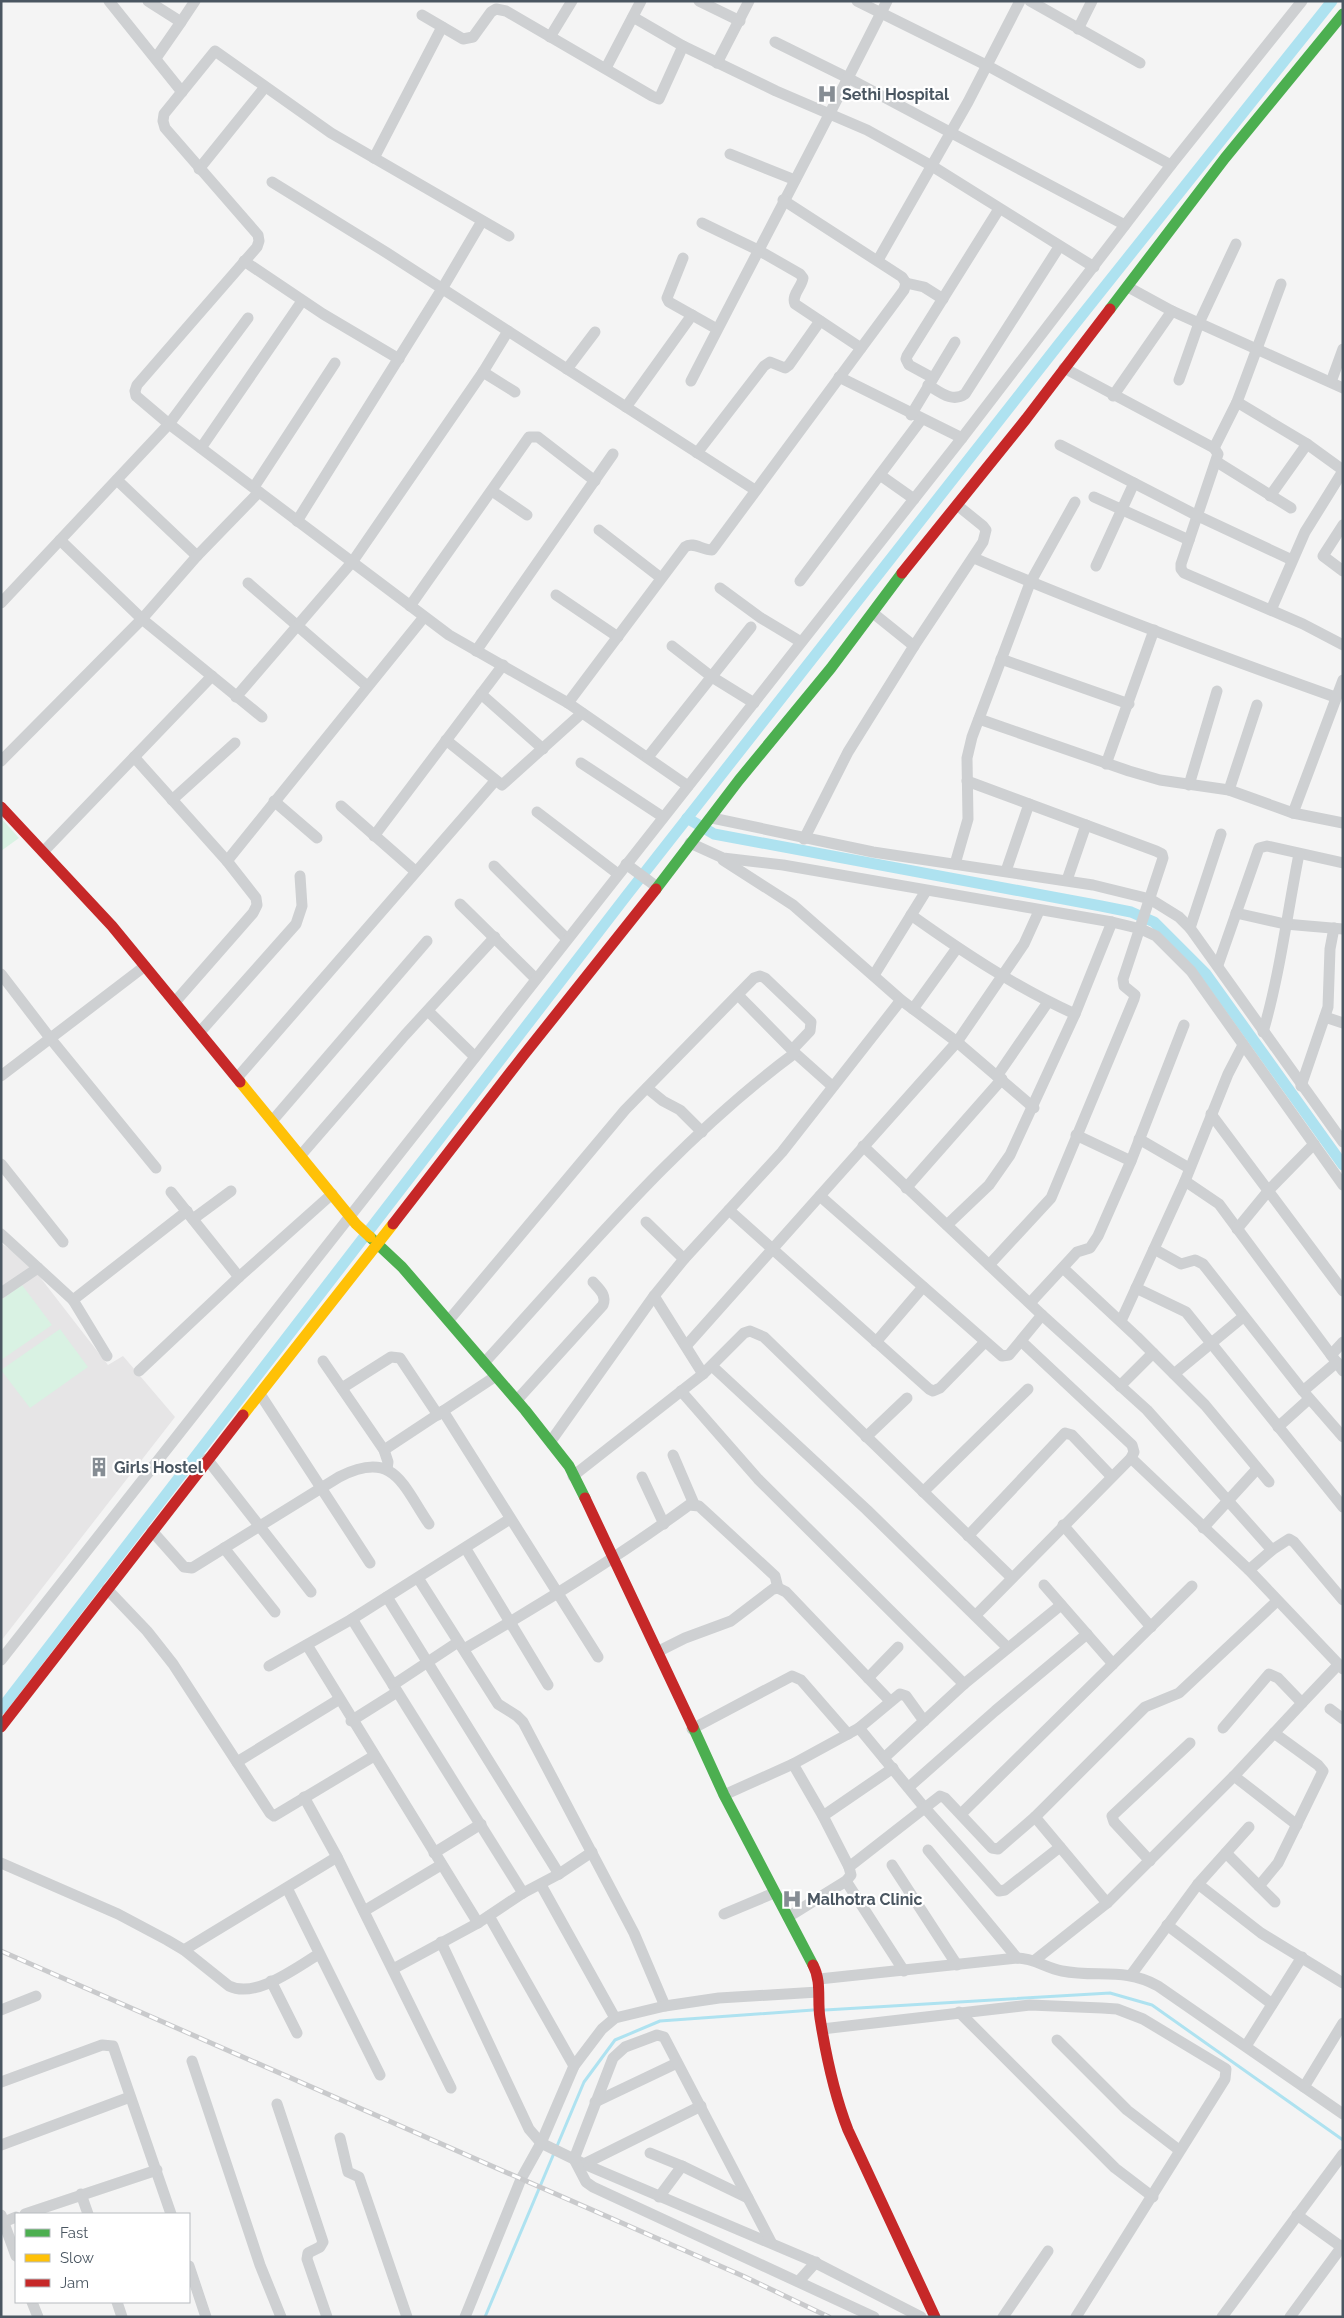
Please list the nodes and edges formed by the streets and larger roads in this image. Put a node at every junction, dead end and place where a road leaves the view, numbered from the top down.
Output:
1 (109, 1) edge
2 (148, 1) edge
3 (195, 1) edge
4 (572, 1) edge
5 (641, 1) edge
6 (699, 1) edge
7 (749, 1) edge
8 (857, 1) edge
9 (887, 1) edge
10 (1020, 1) edge
11 (1030, 1) edge
12 (1092, 1) edge
13 (1302, 1) edge
14 (509, 6) edge
15 (422, 14) dead end
16 (881, 14) junction
17 (1343, 14) edge
18 (633, 17) junction
19 (740, 21) junction
20 (181, 22) junction
21 (442, 27) junction
22 (1078, 29) junction
23 (550, 37) junction
24 (775, 42) dead end
25 (684, 46) junction
26 (156, 58) junction
27 (717, 63) junction
28 (1140, 63) dead end
29 (988, 66) junction
30 (606, 68) junction
31 (848, 78) junction
32 (265, 87) junction
33 (182, 92) junction
34 (831, 114) junction
35 (950, 134) junction
36 (730, 154) dead end
37 (374, 158) junction
38 (1171, 164) junction
39 (932, 166) junction
40 (199, 169) junction
41 (795, 180) junction
42 (272, 182) dead end
43 (783, 200) junction
44 (1000, 209) junction
45 (482, 221) junction
46 (702, 223) dead end
47 (1125, 225) junction
48 (509, 236) dead end
49 (1236, 244) dead end
50 (1059, 246) junction
51 (758, 250) junction
52 (683, 258) dead end
53 (878, 260) junction
54 (244, 262) junction
55 (1094, 267) junction
56 (906, 283) junction
57 (1281, 284) dead end
58 (1128, 287) junction
59 (442, 289) junction
60 (943, 299) junction
61 (302, 301) junction
62 (1172, 311) junction
63 (692, 315) junction
64 (248, 318) dead end
65 (820, 322) junction
66 (1199, 323) junction
67 (717, 329) junction
68 (508, 332) junction
69 (595, 332) dead end
70 (955, 342) dead end
71 (861, 348) junction
72 (1256, 349) junction
73 (1343, 349) edge
74 (399, 359) junction
75 (335, 363) dead end
76 (1064, 368) junction
77 (567, 369) junction
78 (483, 372) junction
79 (839, 377) junction
80 (1179, 380) dead end
81 (691, 381) dead end
82 (931, 382) junction
83 (1331, 382) junction
84 (1343, 388) edge
85 (515, 392) dead end
86 (1113, 396) junction
87 (1237, 402) junction
88 (626, 407) junction
89 (916, 417) junction
90 (168, 424) junction
91 (962, 438) junction
92 (1307, 444) junction
93 (1060, 445) dead end
94 (200, 448) junction
95 (1214, 448) junction
96 (697, 453) junction
97 (613, 454) dead end
98 (1217, 462) junction
99 (1343, 471) edge
100 (880, 475) junction
101 (117, 480) junction
102 (595, 481) junction
103 (1134, 483) junction
104 (256, 489) junction
105 (492, 490) junction
106 (755, 490) junction
107 (1270, 496) junction
108 (1094, 497) dead end
109 (914, 499) junction
110 (1075, 502) dead end
111 (957, 505) junction
112 (1291, 508) dead end
113 (1122, 510) junction
114 (527, 515) dead end
115 (1198, 516) junction
116 (297, 520) junction
117 (1343, 525) edge
118 (599, 530) dead end
119 (60, 540) junction
120 (1189, 540) junction
121 (197, 556) junction
122 (974, 558) junction
123 (1292, 560) junction
124 (353, 561) junction
125 (1096, 566) dead end
126 (1343, 571) edge
127 (661, 578) junction
128 (800, 581) dead end
129 (1030, 582) junction
130 (248, 583) dead end
131 (720, 588) dead end
132 (556, 595) dead end
133 (1, 603) edge
134 (410, 606) junction
135 (1270, 610) junction
136 (873, 612) junction
137 (424, 617) junction
138 (142, 619) junction
139 (297, 626) junction
140 (751, 627) dead end
141 (1154, 630) junction
142 (618, 637) junction
143 (801, 642) junction
144 (1343, 645) edge
145 (672, 646) dead end
146 (914, 646) junction
147 (476, 651) junction
148 (1001, 659) junction
149 (504, 665) junction
150 (212, 676) junction
151 (712, 677) junction
152 (1343, 680) edge
153 (367, 686) junction
154 (1218, 691) dead end
155 (481, 694) junction
156 (236, 697) junction
157 (1335, 697) junction
158 (754, 703) junction
159 (568, 704) junction
160 (1128, 704) junction
161 (1257, 705) dead end
162 (582, 713) junction
163 (262, 717) dead end
164 (979, 719) junction
165 (446, 740) junction
166 (235, 743) dead end
167 (543, 749) junction
168 (134, 757) junction
169 (648, 757) junction
170 (1, 761) edge
171 (581, 763) dead end
172 (1106, 764) junction
173 (495, 781) junction
174 (967, 781) junction
175 (1189, 785) junction
176 (688, 786) junction
177 (1230, 790) junction
178 (172, 800) junction
179 (274, 802) junction
180 (1029, 804) junction
181 (341, 806) dead end
182 (1, 807) edge
183 (537, 812) dead end
184 (1293, 812) junction
185 (663, 817) junction
186 (708, 822) junction
187 (1343, 823) edge
188 (1086, 825) junction
189 (1222, 834) dead end
190 (374, 836) junction
191 (317, 838) dead end
192 (693, 839) junction
193 (804, 839) junction
194 (43, 852) junction
195 (713, 854) junction
196 (1299, 854) junction
197 (227, 861) junction
198 (1343, 863) edge
199 (626, 864) junction
200 (956, 864) junction
201 (494, 866) dead end
202 (415, 871) junction
203 (1006, 871) junction
204 (618, 874) junction
205 (300, 876) dead end
206 (1068, 880) junction
207 (654, 885) junction
208 (926, 891) junction
209 (460, 904) dead end
210 (1148, 904) junction
211 (1039, 911) junction
212 (1236, 913) junction
213 (912, 915) junction
214 (1112, 922) junction
215 (1285, 924) junction
216 (1142, 925) junction
217 (1190, 928) junction
218 (1338, 929) edge
219 (495, 937) junction
220 (567, 939) junction
221 (426, 941) dead end
222 (958, 948) junction
223 (1218, 965) junction
224 (145, 966) junction
225 (1, 974) edge
226 (874, 975) junction
227 (1003, 975) junction
228 (536, 979) junction
229 (738, 994) junction
230 (901, 1000) junction
231 (175, 1002) junction
232 (1048, 1002) junction
233 (914, 1009) junction
234 (428, 1011) junction
235 (1075, 1014) junction
236 (1325, 1017) junction
237 (1343, 1023) edge
238 (1184, 1025) dead end
239 (200, 1032) junction
240 (1263, 1032) junction
241 (50, 1038) junction
242 (956, 1042) junction
243 (1243, 1045) junction
244 (794, 1051) junction
245 (475, 1057) junction
246 (1, 1076) edge
247 (1000, 1077) junction
248 (237, 1078) junction
249 (832, 1086) junction
250 (1301, 1086) junction
251 (647, 1088) junction
252 (1034, 1108) junction
253 (1211, 1114) junction
254 (273, 1120) junction
255 (702, 1132) junction
256 (1076, 1136) junction
257 (1139, 1140) junction
258 (1343, 1142) edge
259 (1314, 1144) junction
260 (863, 1146) junction
261 (301, 1155) junction
262 (1131, 1161) junction
263 (1, 1164) edge
264 (156, 1168) dead end
265 (1189, 1168) junction
266 (1185, 1180) junction
267 (1343, 1185) edge
268 (906, 1188) junction
269 (1269, 1190) junction
270 (231, 1191) dead end
271 (171, 1192) dead end
272 (332, 1194) junction
273 (820, 1196) junction
274 (729, 1210) junction
275 (190, 1215) junction
276 (353, 1220) junction
277 (646, 1222) dead end
278 (946, 1225) junction
279 (1237, 1229) junction
280 (1, 1234) edge
281 (375, 1241) junction
282 (63, 1242) dead end
283 (1154, 1249) junction
284 (773, 1250) junction
285 (684, 1259) junction
286 (989, 1265) junction
287 (38, 1268) junction
288 (1063, 1268) junction
289 (239, 1276) junction
290 (593, 1282) dead end
291 (923, 1287) junction
292 (1136, 1288) junction
293 (1343, 1292) edge
294 (1, 1294) edge
295 (654, 1296) junction
296 (73, 1300) junction
297 (1030, 1303) junction
298 (1042, 1315) junction
299 (1243, 1317) junction
300 (449, 1320) junction
301 (1120, 1321) junction
302 (1021, 1341) junction
303 (876, 1342) junction
304 (985, 1342) junction
305 (1210, 1342) junction
306 (1343, 1342) edge
307 (686, 1346) junction
308 (1153, 1353) junction
309 (107, 1356) dead end
310 (323, 1361) dead end
311 (1337, 1362) edge
312 (484, 1363) junction
313 (712, 1366) junction
314 (139, 1371) dead end
315 (703, 1374) junction
316 (1174, 1374) junction
317 (496, 1376) junction
318 (1120, 1386) junction
319 (342, 1388) junction
320 (1028, 1389) dead end
321 (681, 1391) junction
322 (260, 1394) junction
323 (1306, 1395) junction
324 (907, 1398) dead end
325 (517, 1400) junction
326 (441, 1413) junction
327 (1278, 1427) junction
328 (866, 1437) junction
329 (1343, 1438) edge
330 (551, 1441) junction
331 (384, 1450) junction
332 (673, 1455) dead end
333 (1131, 1458) junction
334 (206, 1459) junction
335 (387, 1469) junction
336 (1257, 1469) junction
337 (573, 1476) junction
338 (642, 1476) dead end
339 (1111, 1476) junction
340 (1269, 1482) dead end
341 (322, 1488) junction
342 (923, 1492) junction
343 (1227, 1500) junction
344 (694, 1504) junction
345 (1343, 1507) edge
346 (510, 1519) junction
347 (429, 1524) dead end
348 (664, 1524) junction
349 (1064, 1525) junction
350 (259, 1526) junction
351 (1203, 1528) junction
352 (152, 1531) junction
353 (968, 1536) junction
354 (224, 1548) junction
355 (466, 1549) junction
356 (1272, 1550) junction
357 (614, 1556) junction
358 (370, 1563) dead end
359 (1249, 1570) junction
360 (1011, 1577) junction
361 (418, 1578) junction
362 (1044, 1585) dead end
363 (1192, 1586) dead end
364 (778, 1588) junction
365 (107, 1589) junction
366 (311, 1592) dead end
367 (559, 1593) junction
368 (387, 1597) junction
369 (1342, 1597) edge
370 (1277, 1601) junction
371 (1061, 1605) junction
372 (275, 1612) dead end
373 (976, 1615) junction
374 (352, 1619) junction
375 (510, 1622) junction
376 (1151, 1627) junction
377 (1087, 1634) junction
378 (307, 1645) junction
379 (461, 1646) junction
380 (898, 1647) dead end
381 (1008, 1648) junction
382 (659, 1651) junction
383 (598, 1657) dead end
384 (1, 1660) edge
385 (426, 1662) junction
386 (1113, 1664) junction
387 (269, 1666) dead end
388 (1340, 1667) edge
389 (868, 1678) junction
390 (964, 1684) junction
391 (548, 1685) dead end
392 (395, 1688) junction
393 (338, 1700) junction
394 (890, 1701) junction
395 (1302, 1703) junction
396 (1330, 1709) dead end
397 (1343, 1719) edge
398 (352, 1721) junction
399 (924, 1721) junction
400 (1, 1727) edge
401 (859, 1728) junction
402 (1223, 1728) dead end
403 (692, 1729) junction
404 (1274, 1733) junction
405 (848, 1734) junction
406 (1190, 1743) dead end
407 (374, 1756) junction
408 (884, 1758) junction
409 (237, 1762) junction
410 (793, 1764) junction
411 (893, 1768) junction
412 (1234, 1776) junction
413 (909, 1787) junction
414 (724, 1795) junction
415 (304, 1797) junction
416 (924, 1807) junction
417 (961, 1814) junction
418 (823, 1816) junction
419 (1035, 1817) junction
420 (481, 1824) junction
421 (1297, 1825) junction
422 (1249, 1827) dead end
423 (1060, 1848) junction
424 (928, 1850) dead end
425 (592, 1852) junction
426 (434, 1853) junction
427 (1226, 1853) junction
428 (338, 1857) junction
429 (1150, 1861) junction
430 (1, 1863) edge
431 (892, 1864) dead end
432 (441, 1865) junction
433 (849, 1867) junction
434 (559, 1874) junction
435 (846, 1880) junction
436 (1198, 1884) junction
437 (541, 1885) junction
438 (1259, 1886) junction
439 (287, 1888) junction
440 (523, 1893) junction
441 (774, 1893) junction
442 (1275, 1902) dead end
443 (1107, 1903) junction
444 (364, 1911) junction
445 (724, 1914) dead end
446 (488, 1916) junction
447 (788, 1917) junction
448 (478, 1923) junction
449 (1167, 1925) junction
450 (441, 1942) junction
451 (184, 1950) junction
452 (319, 1954) junction
453 (1302, 1957) junction
454 (1017, 1958) junction
455 (1035, 1960) junction
456 (957, 1965) junction
457 (393, 1969) junction
458 (904, 1971) junction
459 (1131, 1975) junction
460 (819, 1979) junction
461 (271, 1981) junction
462 (1343, 1983) edge
463 (36, 1996) dead end
464 (818, 1996) junction
465 (1272, 2004) junction
466 (665, 2006) junction
467 (1, 2010) edge
468 (959, 2012) junction
469 (615, 2018) junction
470 (821, 2023) junction
471 (1343, 2023) edge
472 (297, 2033) dead end
473 (1056, 2040) dead end
474 (1246, 2046) junction
475 (192, 2061) dead end
476 (677, 2062) junction
477 (574, 2066) junction
478 (380, 2074) dead end
479 (1, 2082) edge
480 (1304, 2087) junction
481 (451, 2088) dead end
482 (130, 2097) junction
483 (595, 2102) junction
484 (277, 2104) dead end
485 (701, 2106) junction
486 (1343, 2114) edge
487 (340, 2138) dead end
488 (1, 2145) edge
489 (545, 2145) junction
490 (1179, 2150) junction
491 (650, 2154) dead end
492 (1343, 2154) edge
493 (574, 2160) junction
494 (682, 2166) junction
495 (157, 2170) junction
496 (81, 2194) junction
497 (659, 2197) junction
498 (1153, 2197) junction
499 (748, 2198) junction
500 (28, 2213) edge
501 (88, 2213) edge
502 (171, 2213) edge
503 (1297, 2215) junction
504 (3, 2218) edge
505 (771, 2242) junction
506 (1342, 2247) edge
507 (1048, 2251) dead end
508 (15, 2253) edge
509 (816, 2262) junction
510 (190, 2269) edge
511 (798, 2281) junction
512 (32, 2303) edge
513 (117, 2303) edge
514 (38, 2317) edge
515 (122, 2317) edge
516 (206, 2317) edge
517 (281, 2317) edge
518 (327, 2317) edge
519 (407, 2317) edge
520 (465, 2317) edge
521 (874, 2317) edge
522 (921, 2317) edge
523 (934, 2317) edge
524 (1002, 2317) edge
525 (1076, 2317) edge
526 (1222, 2317) edge
527 (1290, 2317) edge

1 - 26 street
2 - 20 street
3 - 20 street
4 - 23 street
5 - 18 street
6 - 19 street
7 - 19 street
8 - 16 street
9 - 16 street
10 - 29 street
11 - 22 street
12 - 22 street
13 - 38 street
14 - 21 street
14 - 23 street
15 - 21 street
16 - 29 street
16 - 31 street
17 - 58 street
18 - 25 street
18 - 30 street
19 - 27 street
20 - 26 street
21 - 37 street
22 - 28 street
23 - 30 street
24 - 31 street
25 - 27 street
25 - 30 street
26 - 33 street
27 - 34 street
29 - 35 street
29 - 38 street
31 - 34 street
31 - 35 street
32 - 33 street
32 - 37 street
32 - 40 street
33 - 40 street
34 - 39 street
34 - 41 street
35 - 39 street
35 - 47 street
36 - 41 street
37 - 45 street
38 - 47 street
39 - 44 street
39 - 53 street
40 - 54 street
41 - 43 street
42 - 59 street
43 - 51 street
43 - 53 street
44 - 50 street
44 - 60 street
45 - 48 street
45 - 59 street
46 - 51 street
47 - 55 street
49 - 66 street
50 - 55 street
50 - 82 street
51 - 65 street
51 - 67 street
52 - 63 street
53 - 56 street
54 - 61 street
54 - 90 street
55 - 91 street
56 - 60 street
56 - 71 street
57 - 72 street
58 - 62 street
58 - 76 street
59 - 68 street
59 - 74 street
60 - 82 street
61 - 74 street
61 - 94 street
62 - 66 street
62 - 86 street
63 - 67 street
63 - 88 street
64 - 90 street
65 - 71 street
65 - 96 street
66 - 72 street
66 - 80 street
67 - 81 street
68 - 77 street
68 - 78 street
69 - 77 street
70 - 82 street
71 - 79 street
72 - 83 street
72 - 87 street
73 - 83 street
74 - 116 street
75 - 104 street
76 - 86 street
76 - 111 street
77 - 88 street
78 - 85 street
78 - 124 street
79 - 89 street
79 - 106 street
82 - 89 street
83 - 84 street
86 - 95 street
87 - 92 street
87 - 95 street
88 - 96 street
89 - 91 street
89 - 100 street
90 - 94 street
90 - 101 street
91 - 109 street
92 - 99 street
92 - 107 street
93 - 103 street
94 - 104 street
95 - 98 street
96 - 106 street
97 - 102 street
98 - 107 street
98 - 115 street
99 - 123 street
100 - 109 street
100 - 128 street
101 - 119 street
101 - 121 street
102 - 105 street
102 - 147 street
103 - 113 street
103 - 115 street
104 - 116 street
104 - 121 street
105 - 114 street
105 - 134 street
106 - 127 street
107 - 112 street
108 - 113 street
109 - 143 street
110 - 129 street
111 - 122 street
111 - 136 street
113 - 120 street
113 - 125 street
115 - 120 street
115 - 123 street
116 - 124 street
117 - 126 street
118 - 127 street
119 - 133 street
119 - 138 street
120 - 135 street
121 - 138 street
122 - 129 street
122 - 146 street
123 - 135 street
124 - 134 street
124 - 139 street
127 - 142 street
129 - 141 street
129 - 148 street
130 - 139 street
131 - 143 street
132 - 142 street
134 - 137 street
135 - 144 street
136 - 146 street
136 - 186 street
137 - 147 street
137 - 153 street
138 - 150 street
138 - 170 street
139 - 153 street
139 - 156 street
140 - 151 street
141 - 157 street
141 - 160 street
142 - 159 street
143 - 158 street
145 - 151 street
146 - 193 street
147 - 149 street
148 - 160 street
148 - 164 street
149 - 155 street
149 - 159 street
150 - 156 street
150 - 168 street
151 - 158 street
151 - 169 street
152 - 157 street
153 - 179 street
154 - 175 street
155 - 165 street
155 - 167 street
156 - 163 street
157 - 184 street
158 - 176 street
159 - 162 street
160 - 172 street
161 - 177 street
162 - 167 street
162 - 169 street
164 - 172 street
164 - 174 street
165 - 173 street
165 - 190 street
166 - 178 street
167 - 173 street
168 - 178 street
168 - 194 street
169 - 176 street
171 - 185 street
172 - 175 street
173 - 202 street
174 - 180 street
174 - 200 street
175 - 177 street
176 - 185 street
177 - 184 street
178 - 197 street
179 - 191 street
179 - 197 street
180 - 188 street
180 - 203 street
181 - 190 street
182 - 194 street
183 - 204 street
184 - 187 street
185 - 199 street
186 - 192 street
186 - 193 street
188 - 206 street
188 - 210 street
189 - 217 street
190 - 202 street
192 - 195 street
192 - 207 street
193 - 200 street
194 - 224 street
195 - 208 street
195 - 226 street
196 - 198 street
196 - 212 street
196 - 215 street
197 - 231 street
199 - 204 street
199 - 207 street
200 - 203 street
201 - 220 street
202 - 248 street
203 - 206 street
204 - 220 street
205 - 239 street
206 - 210 street
207 - 281 street
208 - 211 street
208 - 213 street
209 - 219 street
210 - 216 street
210 - 217 street
211 - 214 street
211 - 227 street
212 - 215 street
212 - 223 street
213 - 222 street
213 - 226 street
214 - 216 street
214 - 235 street
215 - 218 street
215 - 240 street
216 - 243 street
216 - 256 street
217 - 223 street
218 - 236 street
219 - 228 street
219 - 234 street
220 - 228 street
221 - 254 street
222 - 227 street
222 - 233 street
223 - 240 street
224 - 231 street
224 - 241 street
225 - 241 street
226 - 230 street
227 - 232 street
227 - 242 street
228 - 245 street
229 - 244 street
229 - 244 street
229 - 251 street
230 - 233 street
230 - 249 street
231 - 239 street
232 - 235 street
232 - 247 street
233 - 242 street
234 - 245 street
234 - 261 street
235 - 252 street
236 - 237 street
236 - 250 street
238 - 257 street
239 - 248 street
240 - 250 street
241 - 246 street
241 - 264 street
242 - 247 street
242 - 260 street
243 - 253 street
243 - 259 street
244 - 249 street
244 - 255 street
245 - 276 street
247 - 252 street
247 - 268 street
248 - 254 street
249 - 274 street
250 - 258 street
251 - 255 street
251 - 300 street
252 - 278 street
253 - 265 street
253 - 269 street
254 - 261 street
255 - 312 street
256 - 262 street
256 - 286 street
257 - 262 street
257 - 265 street
259 - 267 street
259 - 269 street
260 - 268 street
260 - 273 street
261 - 272 street
262 - 288 street
263 - 282 street
265 - 266 street
266 - 279 street
266 - 283 street
268 - 278 street
269 - 279 street
269 - 293 street
270 - 275 street
271 - 275 street
272 - 276 street
272 - 289 street
273 - 284 street
273 - 291 street
274 - 284 street
274 - 285 street
275 - 289 street
275 - 296 street
276 - 281 street
276 - 384 street
277 - 285 street
278 - 286 street
279 - 311 street
280 - 287 street
281 - 300 street
281 - 322 street
283 - 292 street
283 - 299 street
284 - 303 street
284 - 307 street
285 - 295 street
286 - 297 street
287 - 294 street
287 - 296 street
288 - 297 street
288 - 301 street
289 - 314 street
290 - 325 street
291 - 303 street
291 - 304 street
292 - 301 street
292 - 305 street
295 - 307 street
295 - 330 street
296 - 309 street
297 - 298 street
298 - 302 street
298 - 318 street
299 - 305 street
299 - 323 street
300 - 312 street
301 - 308 street
302 - 304 street
302 - 333 street
303 - 304 street
305 - 316 street
305 - 327 street
306 - 311 street
307 - 315 street
308 - 316 street
308 - 318 street
310 - 319 street
311 - 323 street
312 - 317 street
313 - 315 street
313 - 328 street
313 - 373 street
315 - 321 street
316 - 336 street
317 - 325 street
317 - 326 street
318 - 343 street
319 - 326 street
319 - 331 street
320 - 342 street
321 - 337 street
321 - 390 street
322 - 334 street
322 - 341 street
323 - 327 street
323 - 329 street
324 - 328 street
325 - 330 street
326 - 331 street
326 - 346 street
327 - 345 street
328 - 342 street
330 - 337 street
331 - 335 street
332 - 344 street
333 - 339 street
333 - 351 street
334 - 350 street
334 - 352 street
335 - 341 street
335 - 347 street
336 - 340 street
336 - 343 street
337 - 357 street
338 - 348 street
339 - 349 street
339 - 353 street
341 - 350 street
341 - 358 street
342 - 353 street
343 - 351 street
343 - 356 street
344 - 348 street
344 - 364 street
346 - 355 street
346 - 367 street
348 - 357 street
349 - 360 street
349 - 376 street
350 - 354 street
350 - 366 street
351 - 359 street
352 - 354 street
352 - 365 street
353 - 360 street
354 - 372 street
355 - 361 street
355 - 375 street
356 - 359 street
356 - 369 street
357 - 367 street
357 - 382 street
359 - 370 street
360 - 373 street
361 - 368 street
361 - 379 street
362 - 371 street
363 - 376 street
364 - 382 street
364 - 389 street
365 - 400 street
365 - 409 street
367 - 375 street
367 - 383 street
368 - 374 street
368 - 385 street
370 - 388 street
370 - 419 street
371 - 377 street
371 - 381 street
373 - 381 street
374 - 378 street
374 - 392 street
375 - 379 street
375 - 391 street
376 - 386 street
377 - 386 street
377 - 413 street
378 - 387 street
378 - 393 street
379 - 385 street
379 - 425 street
380 - 389 street
381 - 390 street
382 - 403 street
385 - 392 street
385 - 434 street
386 - 417 street
388 - 395 street
389 - 394 street
390 - 399 street
392 - 398 street
392 - 420 street
393 - 398 street
393 - 409 street
394 - 399 street
394 - 401 street
395 - 402 street
395 - 404 street
396 - 397 street
398 - 407 street
399 - 408 street
401 - 405 street
401 - 408 street
403 - 405 street
403 - 414 street
404 - 412 street
404 - 421 street
405 - 410 street
406 - 429 street
407 - 415 street
407 - 426 street
408 - 411 street
409 - 415 street
410 - 414 street
410 - 418 street
411 - 413 street
411 - 418 street
412 - 421 street
412 - 429 street
413 - 416 street
414 - 441 street
415 - 428 street
416 - 417 street
416 - 423 street
416 - 433 street
417 - 419 street
418 - 433 street
419 - 423 street
420 - 426 street
420 - 440 street
421 - 438 street
422 - 427 street
423 - 443 street
424 - 454 street
425 - 434 street
425 - 466 street
426 - 432 street
427 - 436 street
427 - 438 street
428 - 439 street
428 - 444 street
429 - 443 street
430 - 451 street
431 - 456 street
432 - 444 street
432 - 448 street
433 - 435 street
434 - 437 street
435 - 447 street
435 - 458 street
436 - 449 street
436 - 453 street
437 - 440 street
437 - 469 street
438 - 442 street
439 - 451 street
439 - 452 street
440 - 446 street
441 - 445 street
441 - 447 street
443 - 455 street
444 - 457 street
446 - 448 street
446 - 477 street
447 - 460 street
448 - 450 street
449 - 459 street
449 - 465 street
450 - 457 street
450 - 489 street
451 - 461 street
452 - 461 street
452 - 478 street
453 - 462 street
453 - 465 street
454 - 455 street
454 - 456 street
455 - 459 street
456 - 458 street
457 - 481 street
458 - 460 street
459 - 474 street
460 - 464 street
461 - 472 street
463 - 467 street
464 - 466 street
464 - 470 street
465 - 474 street
466 - 469 street
468 - 470 street
468 - 490 street
468 - 498 street
469 - 477 street
470 - 523 street
471 - 480 street
473 - 490 street
474 - 480 street
475 - 517 street
476 - 483 street
476 - 483 street
476 - 485 street
477 - 489 street
479 - 482 street
480 - 486 street
482 - 488 street
482 - 495 street
483 - 493 street
484 - 518 street
485 - 493 street
485 - 499 street
487 - 519 street
489 - 493 street
489 - 520 street
490 - 498 street
491 - 494 street
492 - 503 street
493 - 497 street
493 - 511 street
494 - 497 street
494 - 499 street
495 - 496 street
495 - 502 street
496 - 500 street
496 - 501 street
497 - 505 street
498 - 525 street
499 - 505 street
503 - 506 street
503 - 526 street
504 - 508 street
505 - 509 street
506 - 527 street
507 - 524 street
509 - 511 street
509 - 522 street
510 - 516 street
511 - 521 street
512 - 514 street
513 - 515 street

